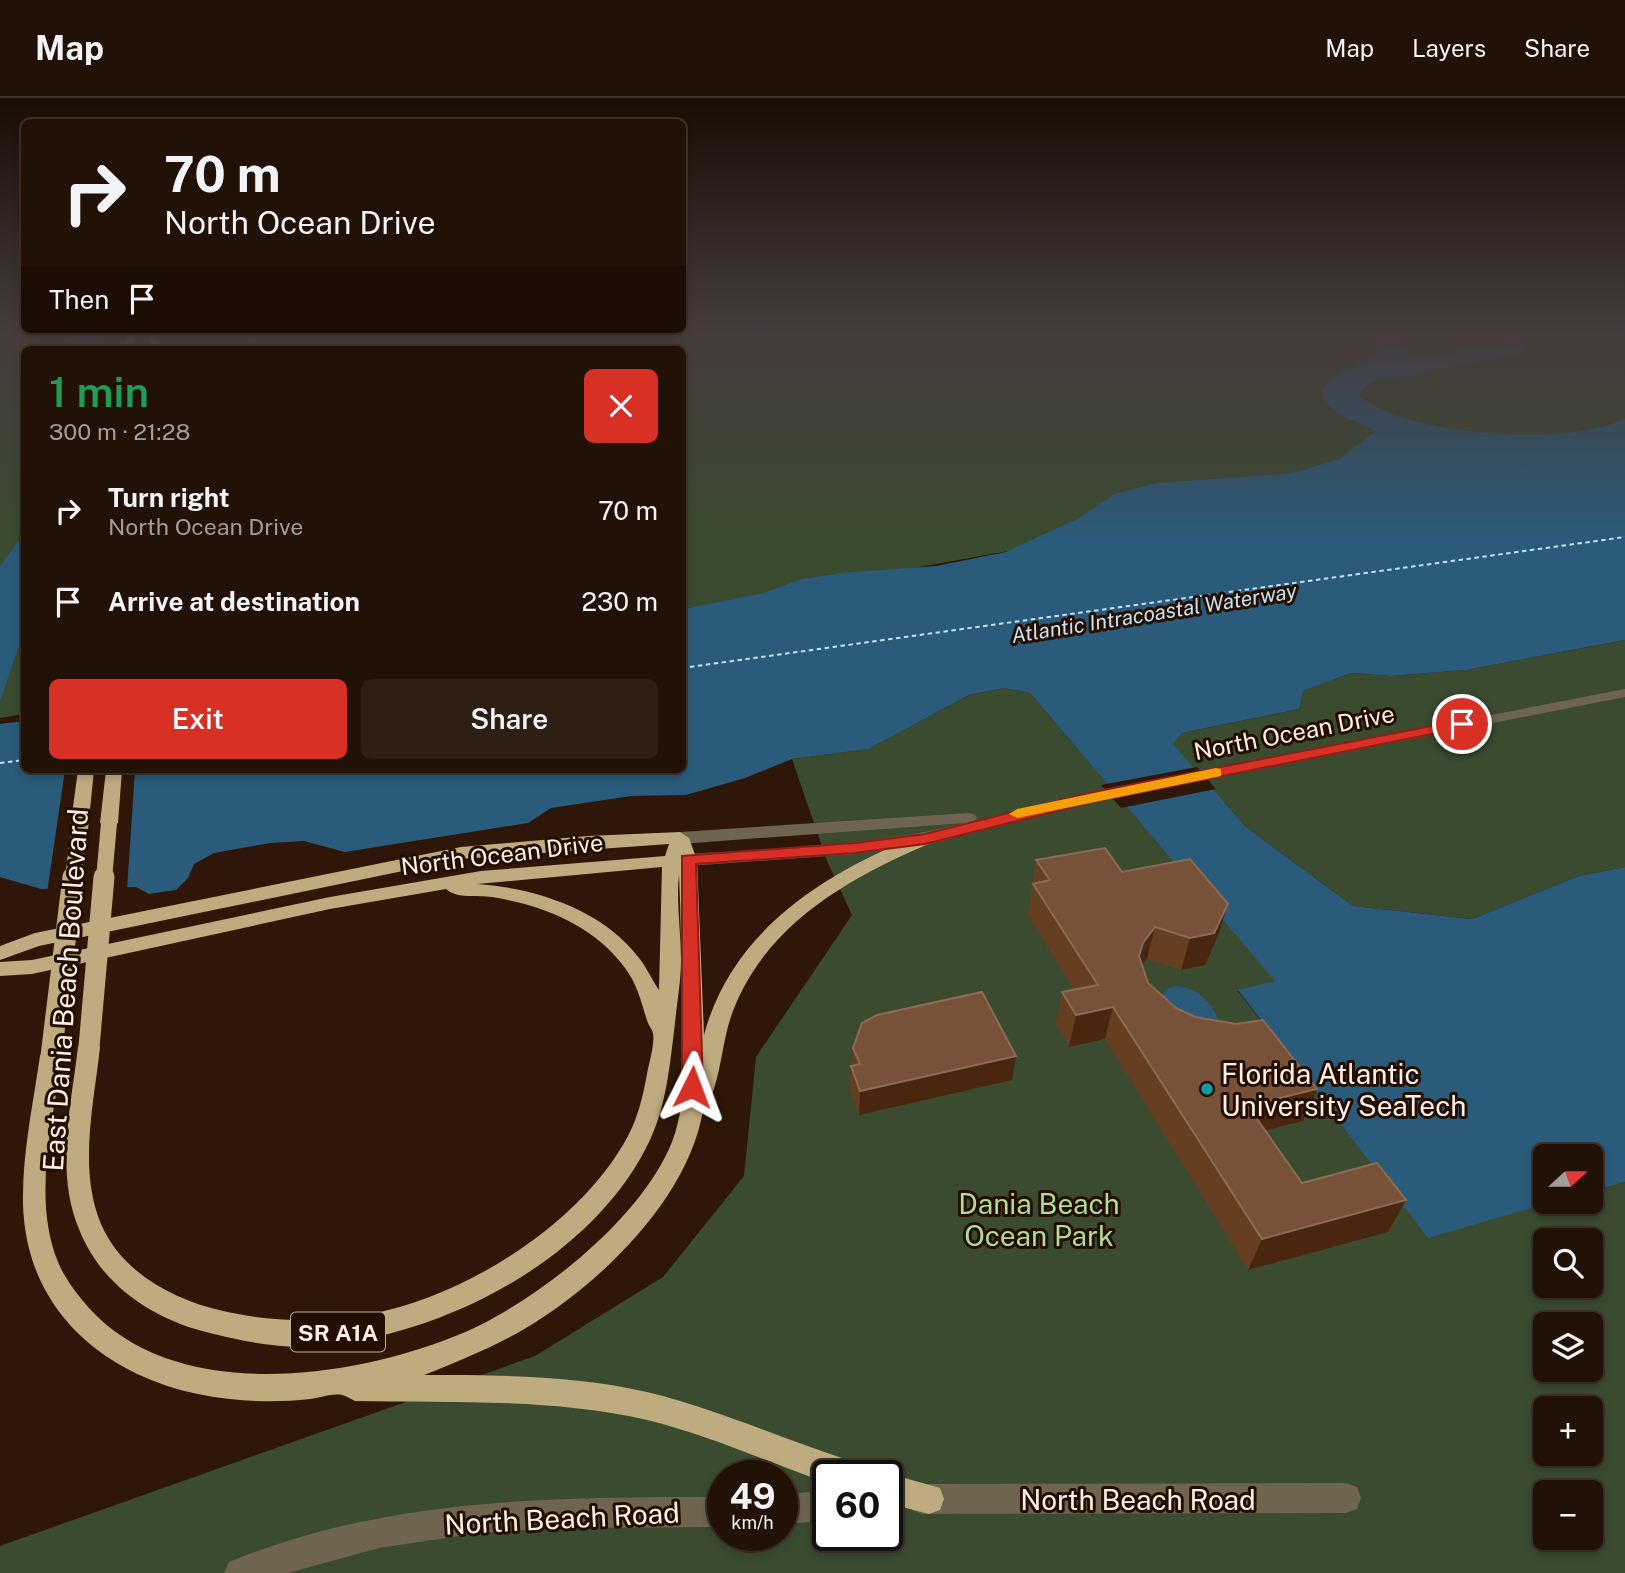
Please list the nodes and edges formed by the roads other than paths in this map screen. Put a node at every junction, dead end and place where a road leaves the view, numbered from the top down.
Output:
1 (1625, 693) edge
2 (86, 773) edge
3 (114, 773) edge
4 (1014, 814) junction
5 (680, 838) junction
6 (925, 839) junction
7 (679, 860) junction
8 (406, 890) junction
9 (0, 953) edge
10 (0, 969) edge
11 (662, 1044) junction
12 (686, 1135) junction
13 (316, 1386) junction
14 (812, 1462) edge
15 (903, 1492) edge
16 (1346, 1497) dead end
17 (929, 1499) junction
18 (903, 1501) edge
19 (707, 1512) edge
20 (240, 1573) edge

1 - 4 street, North Ocean Drive
2 - 13 main road, East Dania Beach Boulevard / SR A1A, bridge
3 - 11 main road, East Dania Beach Boulevard / SR A1A, bridge
4 - 5 street, North Ocean Drive
4 - 6 street, North Ocean Drive
5 - 7 main road, East Dania Beach Boulevard / SR A1A
5 - 9 main road, North Ocean Drive
6 - 7 street, North Ocean Drive
6 - 12 main road
7 - 8 main road, North Ocean Drive
7 - 11 main road, East Dania Beach Boulevard
7 - 12 main road, East Dania Beach Boulevard / SR A1A
8 - 10 main road, North Ocean Drive / SR A1A
8 - 11 main road, SR A1A
12 - 13 main road, East Dania Beach Boulevard / SR A1A
13 - 14 main road
15 - 17 main road
16 - 17 street, North Beach Road
17 - 18 street, North Beach Road
19 - 20 street, North Beach Road

